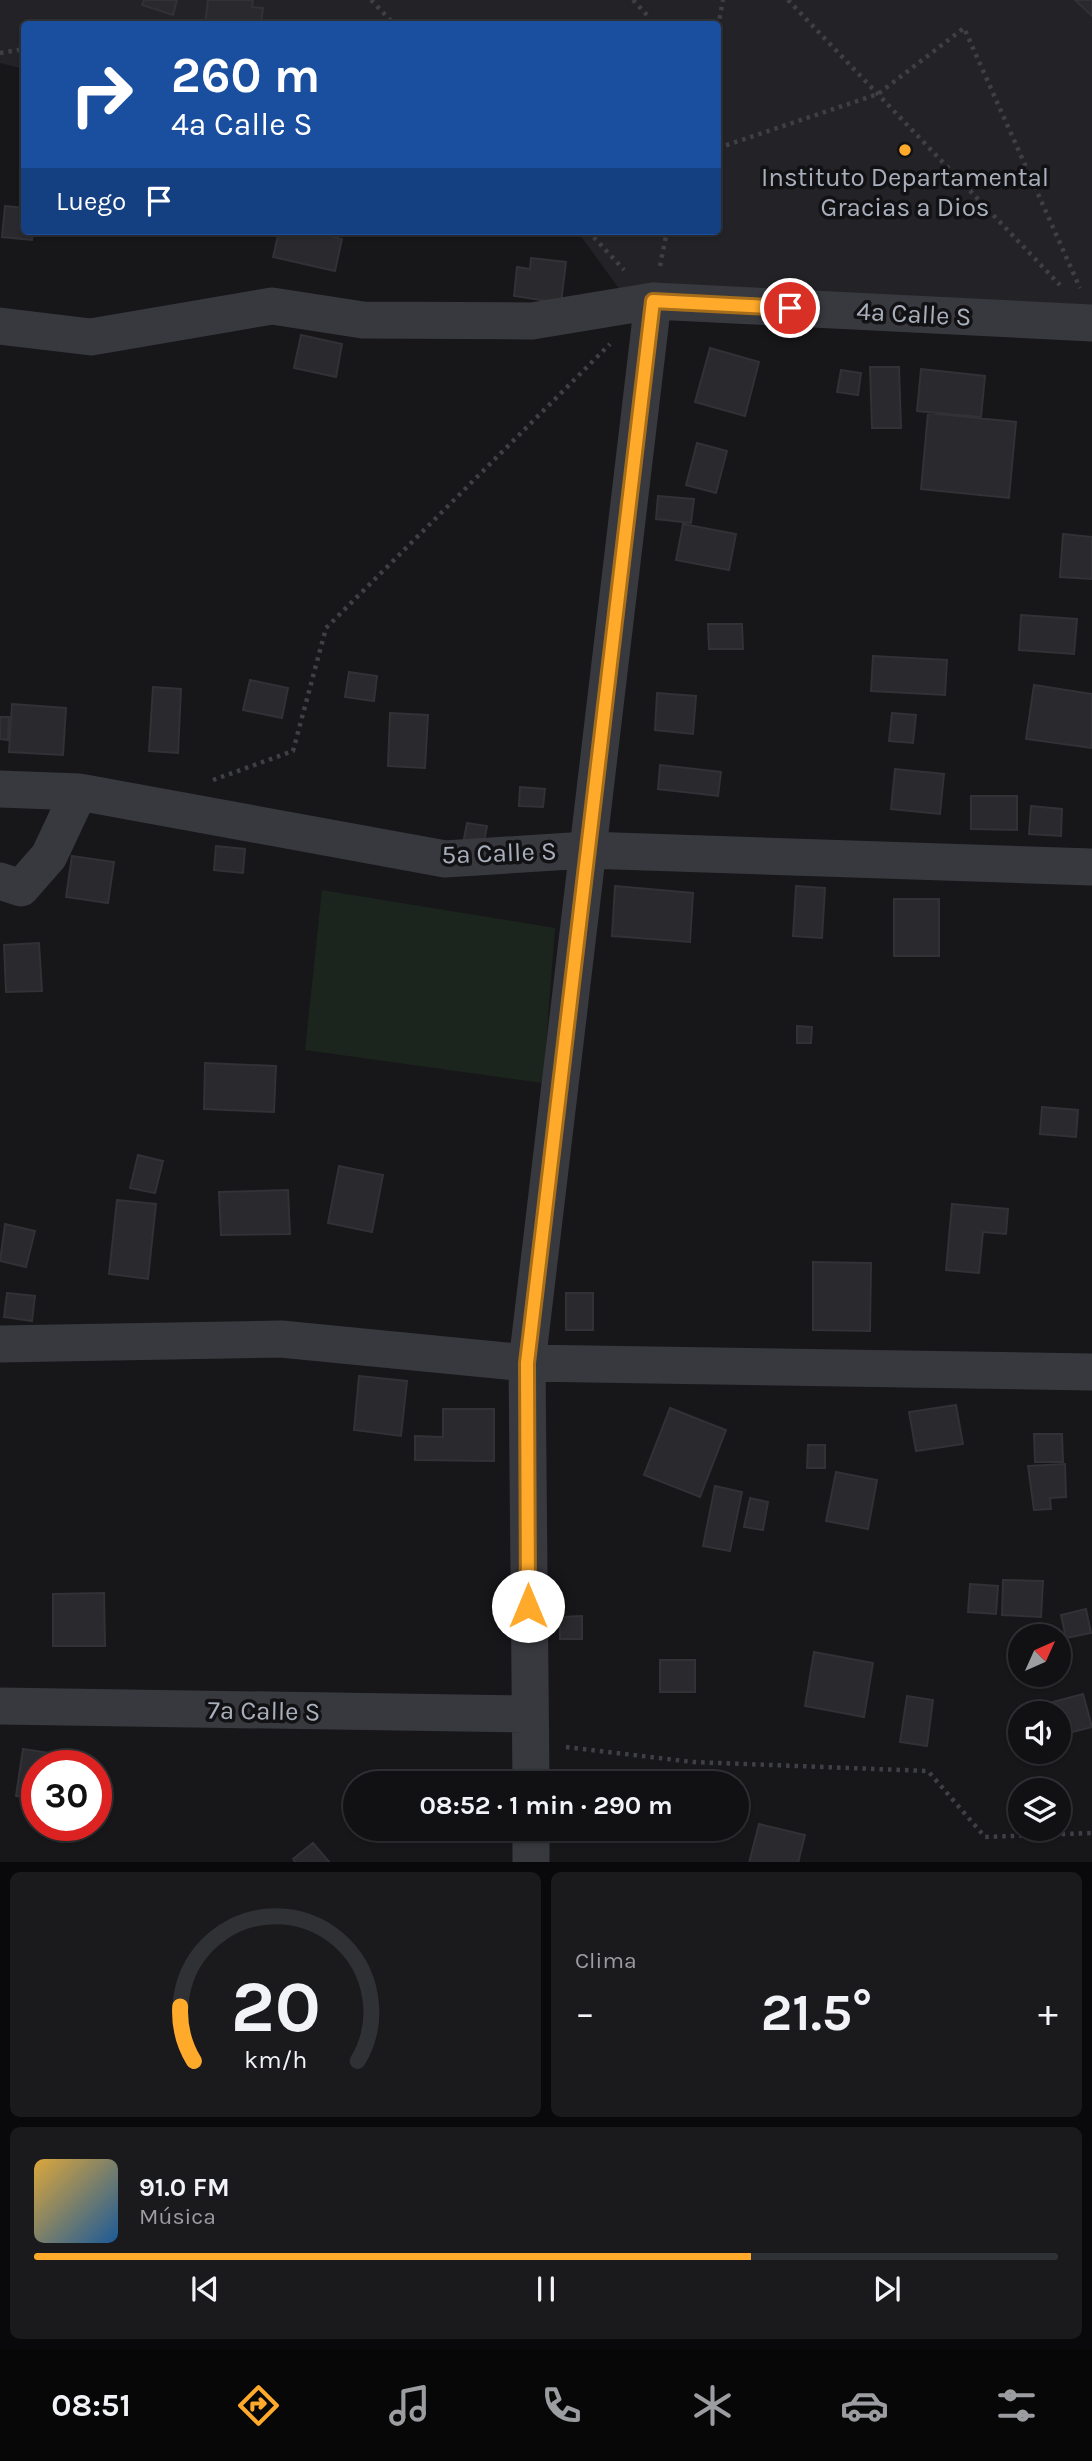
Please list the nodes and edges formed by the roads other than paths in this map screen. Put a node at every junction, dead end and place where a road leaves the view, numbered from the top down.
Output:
1 (653, 301) junction
2 (1086, 306) edge
3 (0, 326) edge
4 (0, 789) edge
5 (79, 792) junction
6 (586, 850) junction
7 (1092, 867) edge
8 (0, 881) edge
9 (0, 1344) edge
10 (527, 1363) junction
11 (1092, 1372) edge
12 (0, 1706) edge
13 (529, 1728) junction
14 (531, 1771) edge
15 (531, 1841) edge
16 (531, 1862) edge

1 - 2 street, 4a Calle S
1 - 3 street, 4a Calle S
1 - 6 street
4 - 5 street, 5a Calle S
5 - 6 street, 5a Calle S
5 - 8 street
6 - 7 street, 5a Calle S
6 - 10 street
9 - 10 street
10 - 11 street
10 - 13 street
12 - 13 street, 7a Calle S
13 - 14 street
15 - 16 street

